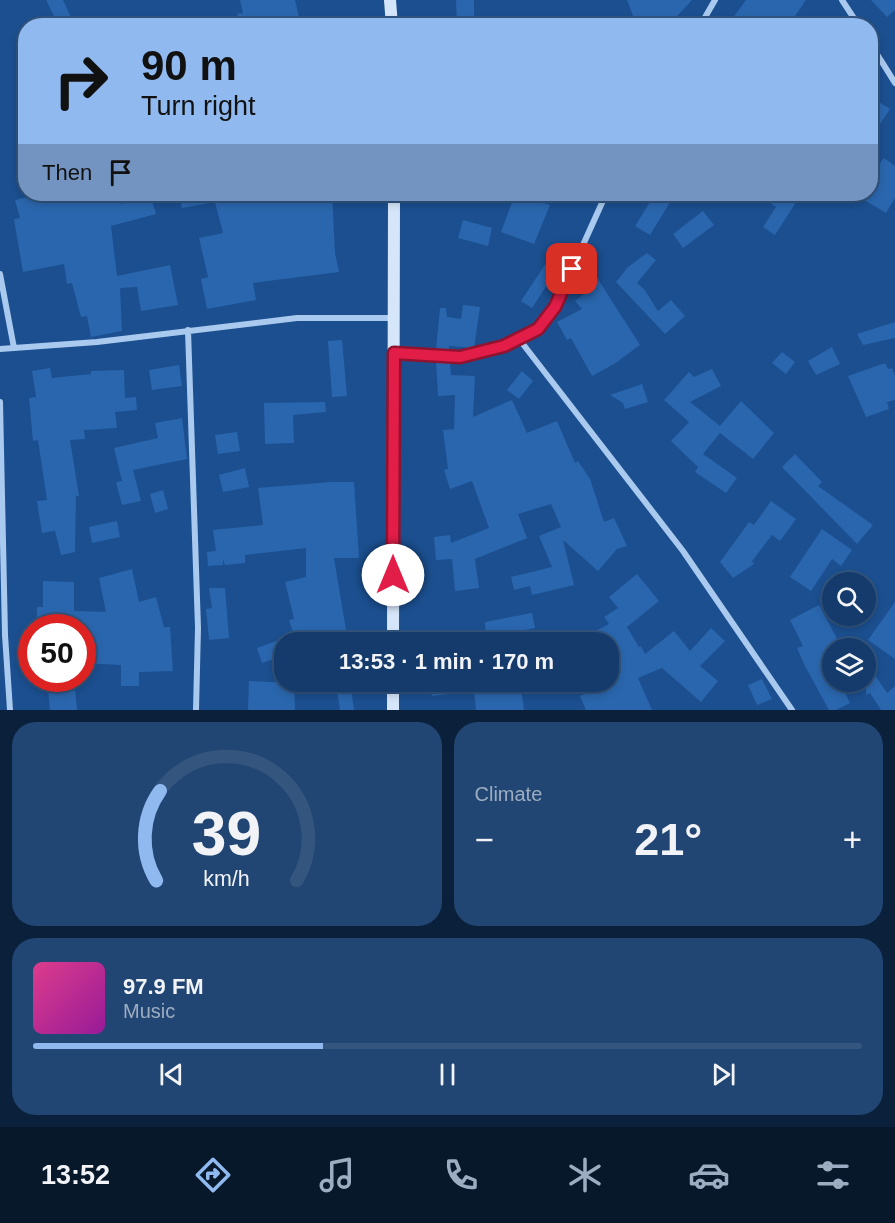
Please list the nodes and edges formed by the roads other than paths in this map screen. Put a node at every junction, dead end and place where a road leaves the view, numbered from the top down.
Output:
1 (390, 0) edge
2 (715, 0) edge
3 (842, 0) edge
4 (391, 18) edge
5 (705, 18) edge
6 (854, 18) edge
7 (878, 56) edge
8 (895, 83) edge
9 (394, 201) edge
10 (603, 201) edge
11 (0, 274) edge
12 (394, 318) junction
13 (188, 330) junction
14 (519, 339) junction
15 (14, 348) junction
16 (0, 349) edge
17 (394, 353) junction
18 (0, 402) edge
19 (393, 632) edge
20 (393, 692) edge
21 (10, 710) edge
22 (196, 710) edge
23 (393, 710) edge
24 (792, 710) edge

1 - 4 main road
2 - 5 street
3 - 6 street
7 - 8 street
9 - 12 main road
10 - 14 street
11 - 15 street
12 - 13 street
12 - 17 main road
13 - 15 street
13 - 22 street
14 - 17 street
14 - 24 street
15 - 16 street
17 - 19 main road
18 - 21 street
20 - 23 main road

